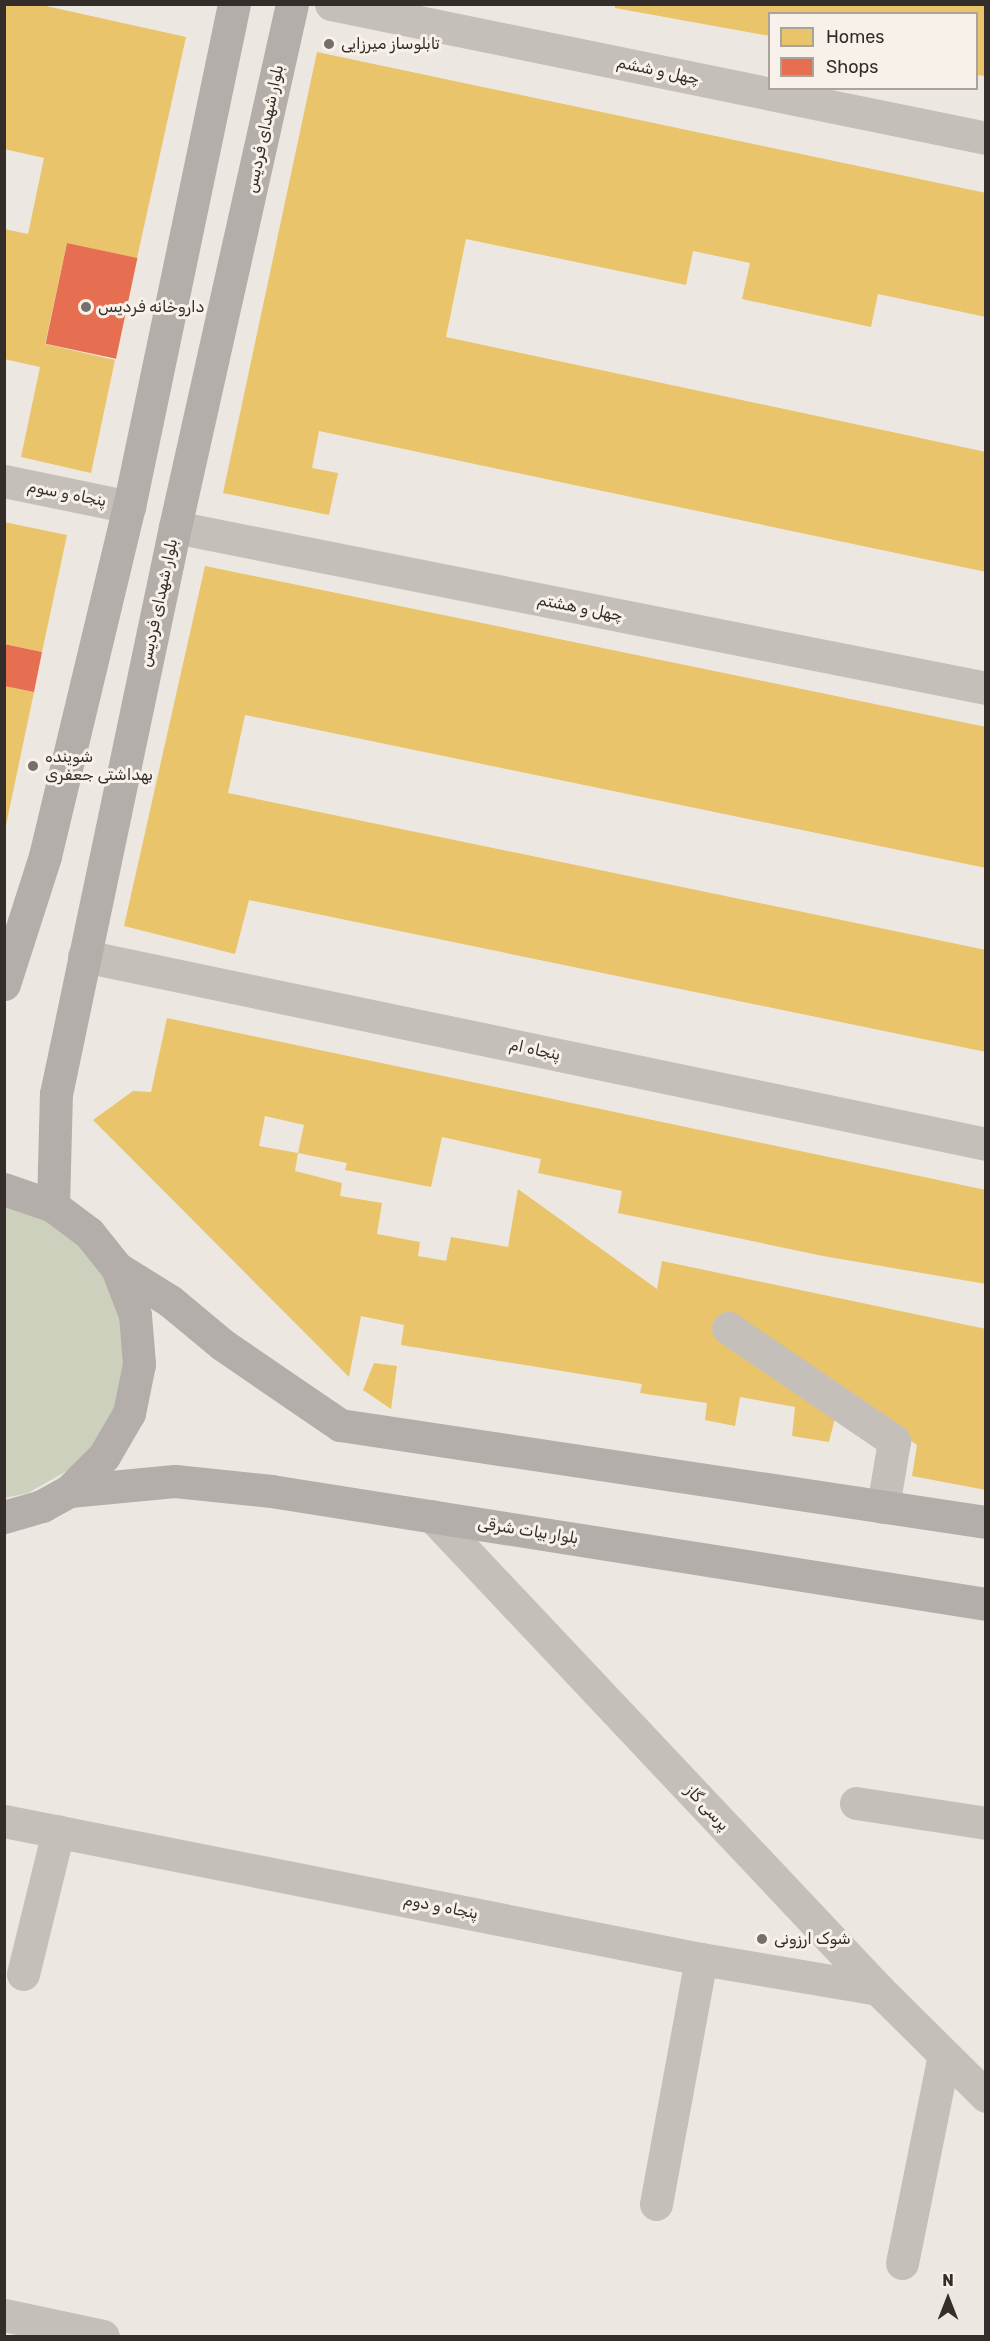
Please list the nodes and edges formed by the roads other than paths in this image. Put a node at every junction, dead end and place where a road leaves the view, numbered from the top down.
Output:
1 (234, 4) edge
2 (292, 4) edge
3 (331, 4) edge
4 (986, 138) edge
5 (4, 482) edge
6 (129, 507) junction
7 (175, 527) junction
8 (986, 688) edge
9 (84, 956) junction
10 (4, 984) edge
11 (986, 1144) edge
12 (4, 1189) edge
13 (53, 1206) junction
14 (117, 1268) junction
15 (728, 1328) dead end
16 (69, 1491) junction
17 (883, 1507) junction
18 (432, 1516) junction
19 (7, 1519) edge
20 (986, 1522) edge
21 (986, 1604) edge
22 (856, 1803) dead end
23 (4, 1821) edge
24 (986, 1823) edge
25 (58, 1831) junction
26 (701, 1959) junction
27 (23, 1974) dead end
28 (878, 1989) junction
29 (944, 2055) junction
30 (986, 2096) edge
31 (656, 2204) dead end
32 (902, 2263) dead end
33 (4, 2315) edge
34 (103, 2337) edge

1 - 6 main road
2 - 7 main road, بلوار شهدای فردیس
3 - 4 street, چهل و ششم
5 - 6 street, پنجاه و سوم
6 - 10 main road
7 - 8 street, چهل و هشتم
7 - 9 main road, بلوار شهدای فردیس
9 - 11 street, پنجاه ام
9 - 13 main road, بلوار شهدای فردیس
12 - 13 main road
13 - 14 main road
14 - 16 main road
14 - 17 main road
15 - 17 street
16 - 18 main road, بلوار بیات شرقی
16 - 19 main road
17 - 20 main road
18 - 21 main road, بلوار بیات شرقی
18 - 28 street, پرسی گاز
22 - 24 street
23 - 25 street, پنجاه و دوم
25 - 26 street, پنجاه و دوم
25 - 27 street
26 - 28 street, پنجاه و دوم
26 - 31 street
28 - 29 street, پرسی گاز
29 - 30 street, پرسی گاز
29 - 32 street
33 - 34 street

